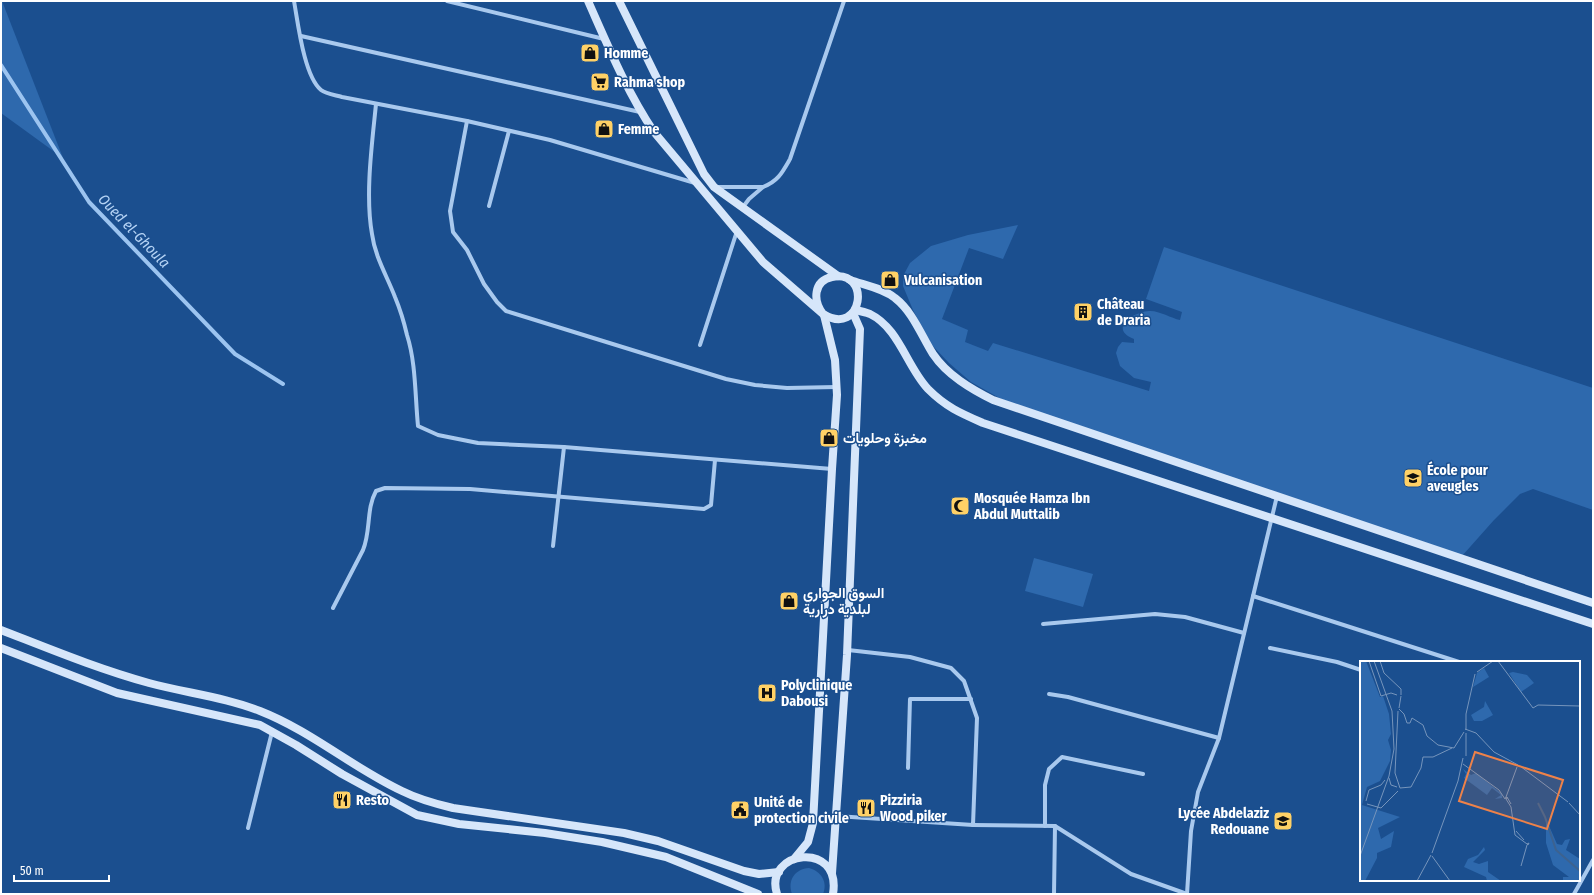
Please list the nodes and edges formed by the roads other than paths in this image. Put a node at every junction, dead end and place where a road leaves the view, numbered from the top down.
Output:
1 (294, 1) edge
2 (447, 1) edge
3 (588, 1) edge
4 (619, 1) edge
5 (844, 1) edge
6 (301, 36) junction
7 (605, 39) junction
8 (376, 104) junction
9 (640, 112) junction
10 (467, 121) junction
11 (509, 131) junction
12 (698, 184) junction
13 (714, 187) junction
14 (763, 187) junction
15 (489, 206) dead end
16 (742, 208) junction
17 (737, 231) junction
18 (838, 276) junction
19 (850, 280) junction
20 (854, 311) junction
21 (824, 314) junction
22 (700, 345) dead end
23 (836, 386) junction
24 (564, 447) junction
25 (715, 460) junction
26 (832, 469) junction
27 (1277, 496) junction
28 (558, 497) junction
29 (1271, 518) junction
30 (553, 546) dead end
31 (1253, 596) junction
32 (1593, 603) edge
33 (333, 608) dead end
34 (1043, 624) dead end
35 (1593, 624) edge
36 (1, 630) edge
37 (1244, 633) junction
38 (1, 648) edge
39 (1270, 648) dead end
40 (848, 650) junction
41 (1456, 661) edge
42 (1360, 670) edge
43 (1049, 694) dead end
44 (971, 699) junction
45 (272, 732) junction
46 (1219, 738) junction
47 (908, 768) dead end
48 (1143, 774) dead end
49 (835, 816) junction
50 (973, 825) junction
51 (1045, 826) junction
52 (1055, 826) junction
53 (248, 828) dead end
54 (794, 858) junction
55 (1593, 860) edge
56 (779, 872) junction
57 (832, 873) junction
58 (834, 890) edge
59 (758, 894) edge
60 (777, 894) edge
61 (840, 894) edge
62 (1054, 894) edge
63 (1186, 894) edge
64 (1574, 894) edge

1 - 6 street
2 - 7 street
3 - 7 street
4 - 13 street
5 - 14 street
6 - 8 street
6 - 9 street
7 - 9 street
8 - 10 street
8 - 24 street
9 - 12 street
10 - 11 street
10 - 23 street
11 - 12 street
11 - 15 street
12 - 17 street
13 - 14 street
13 - 16 street
14 - 16 street
16 - 18 street
17 - 21 street
17 - 22 street
18 - 19 street
18 - 21 street
19 - 20 street
19 - 27 street
20 - 21 street
20 - 29 street
20 - 40 street
21 - 23 street
23 - 26 street
24 - 25 street
24 - 28 street
25 - 26 street
25 - 28 street
26 - 54 street
27 - 29 street
27 - 32 street
28 - 30 street
28 - 33 street
29 - 31 street
29 - 35 street
31 - 37 street
31 - 41 street
34 - 37 street
36 - 56 street
37 - 46 street
38 - 45 street
39 - 42 street
40 - 44 street
40 - 49 street
43 - 46 street
44 - 47 street
44 - 50 street
45 - 53 street
45 - 59 street
46 - 63 street
48 - 51 street
49 - 50 street
49 - 57 street
50 - 51 street
51 - 52 street
52 - 62 street
52 - 63 street
54 - 56 street
54 - 57 street
55 - 64 street
56 - 60 street
57 - 58 street
58 - 61 street

